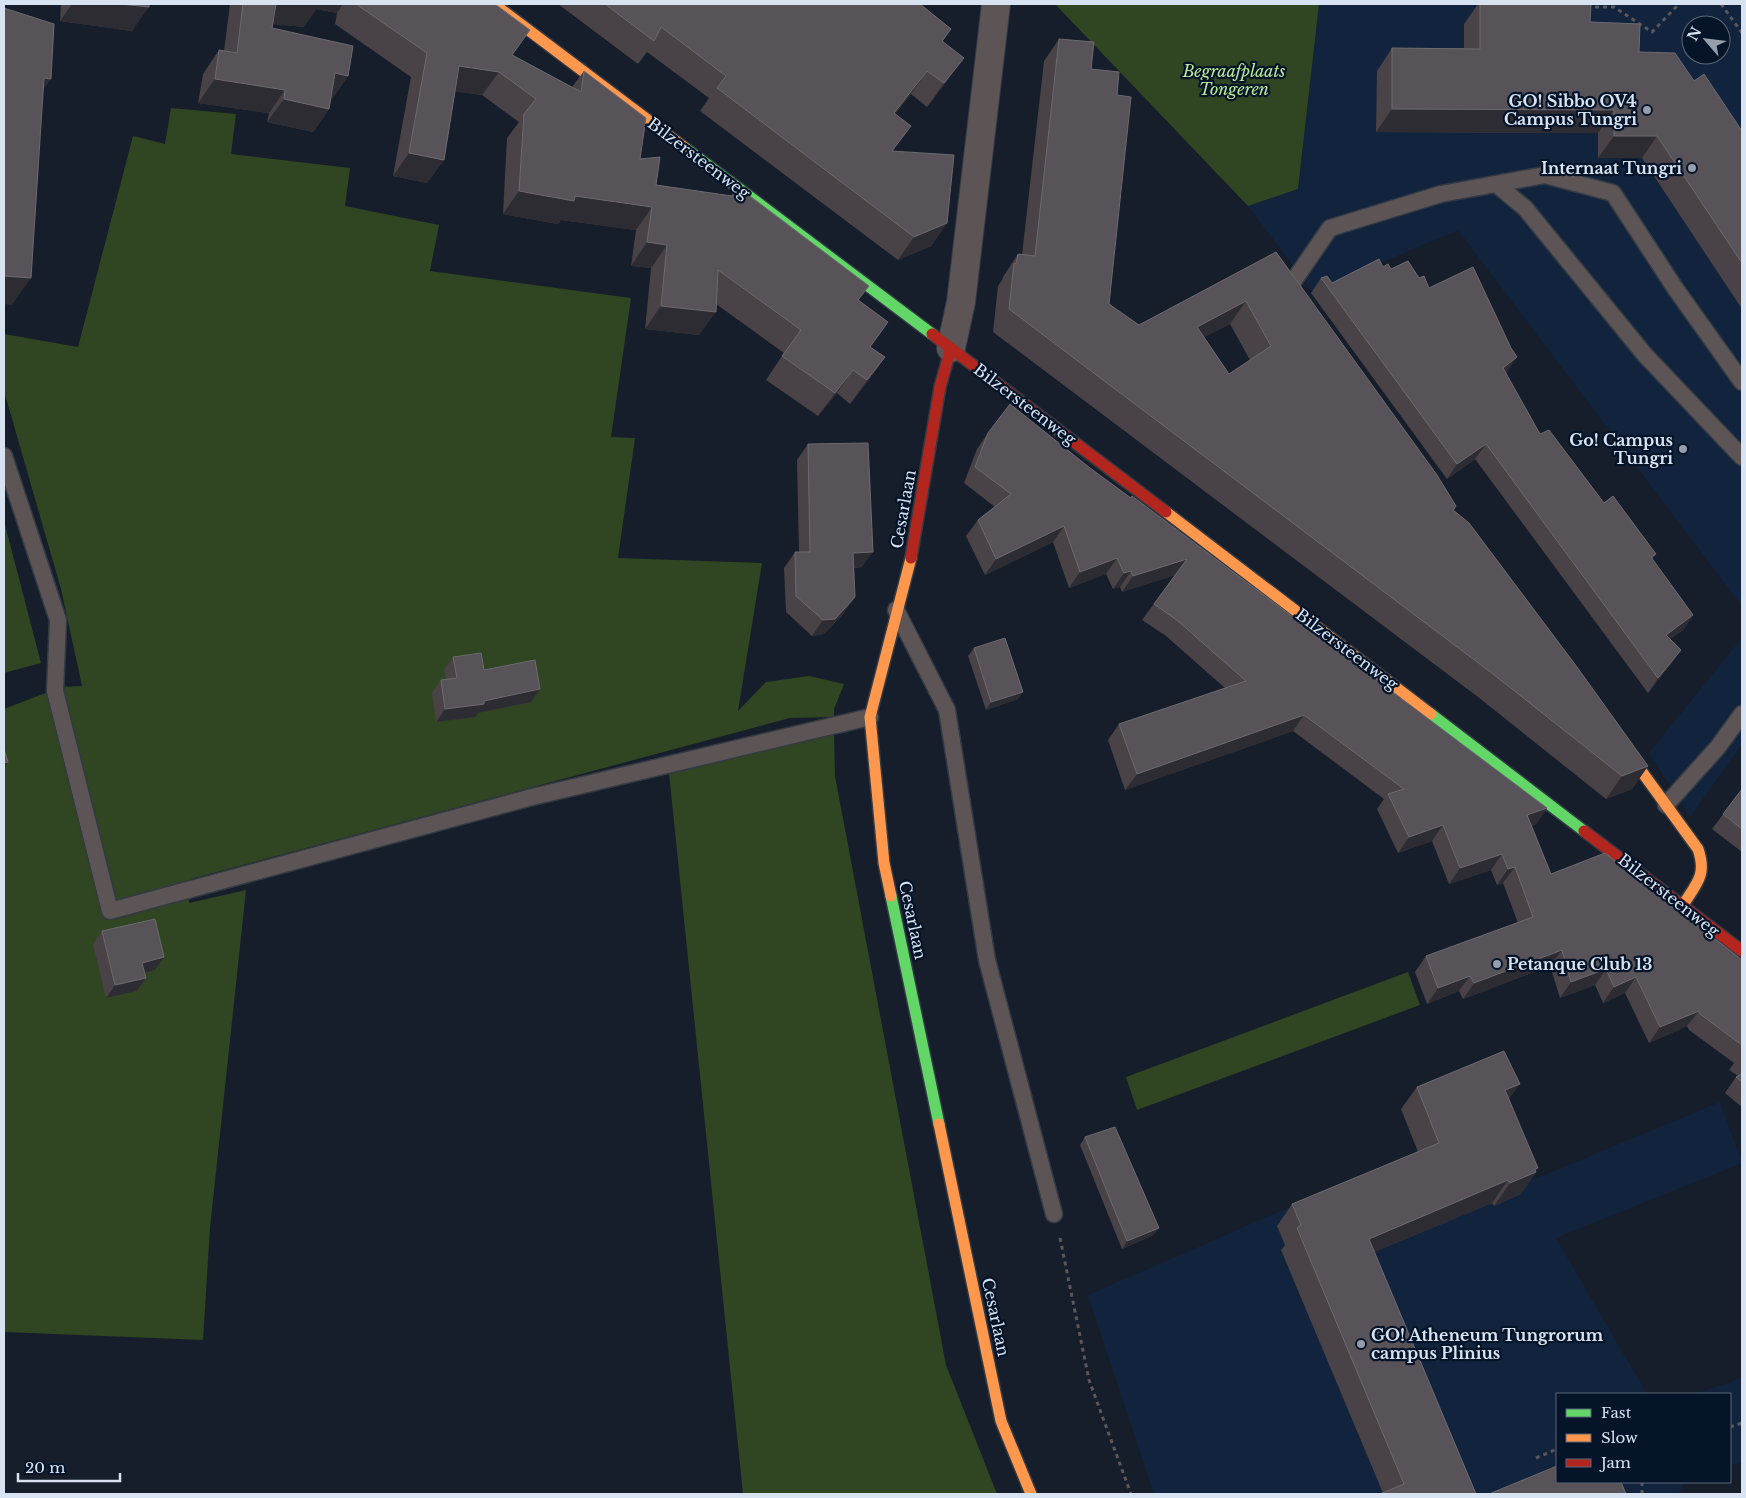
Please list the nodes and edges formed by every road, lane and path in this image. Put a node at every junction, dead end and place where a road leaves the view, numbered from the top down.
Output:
1 (494, 4) edge
2 (996, 4) edge
3 (1679, 4) edge
4 (1721, 4) edge
5 (1585, 7) edge
6 (1742, 33) edge
7 (1496, 184) junction
8 (1291, 293) edge
9 (952, 348) junction
10 (1742, 382) edge
11 (4, 456) edge
12 (1742, 457) edge
13 (896, 609) junction
14 (1742, 714) edge
15 (870, 717) junction
16 (1613, 732) edge
17 (1666, 805) junction
18 (1683, 905) junction
19 (1742, 951) edge
20 (1054, 1214) joint
21 (1556, 1449) edge
22 (1536, 1458) dead end
23 (1031, 1494) edge
24 (1131, 1494) edge

1 - 9 main road, Bilzersteenweg
2 - 9 street
3 - 5 path
4 - 6 path
7 - 8 lane
7 - 10 lane
7 - 12 lane
9 - 13 main road, Cesarlaan
9 - 18 main road, Bilzersteenweg
11 - 15 lane
13 - 15 main road, Cesarlaan
13 - 20 lane
14 - 17 lane
15 - 23 main road, Cesarlaan
16 - 17 main road
17 - 18 main road
18 - 19 main road, Bilzersteenweg
20 - 24 path
21 - 22 path

